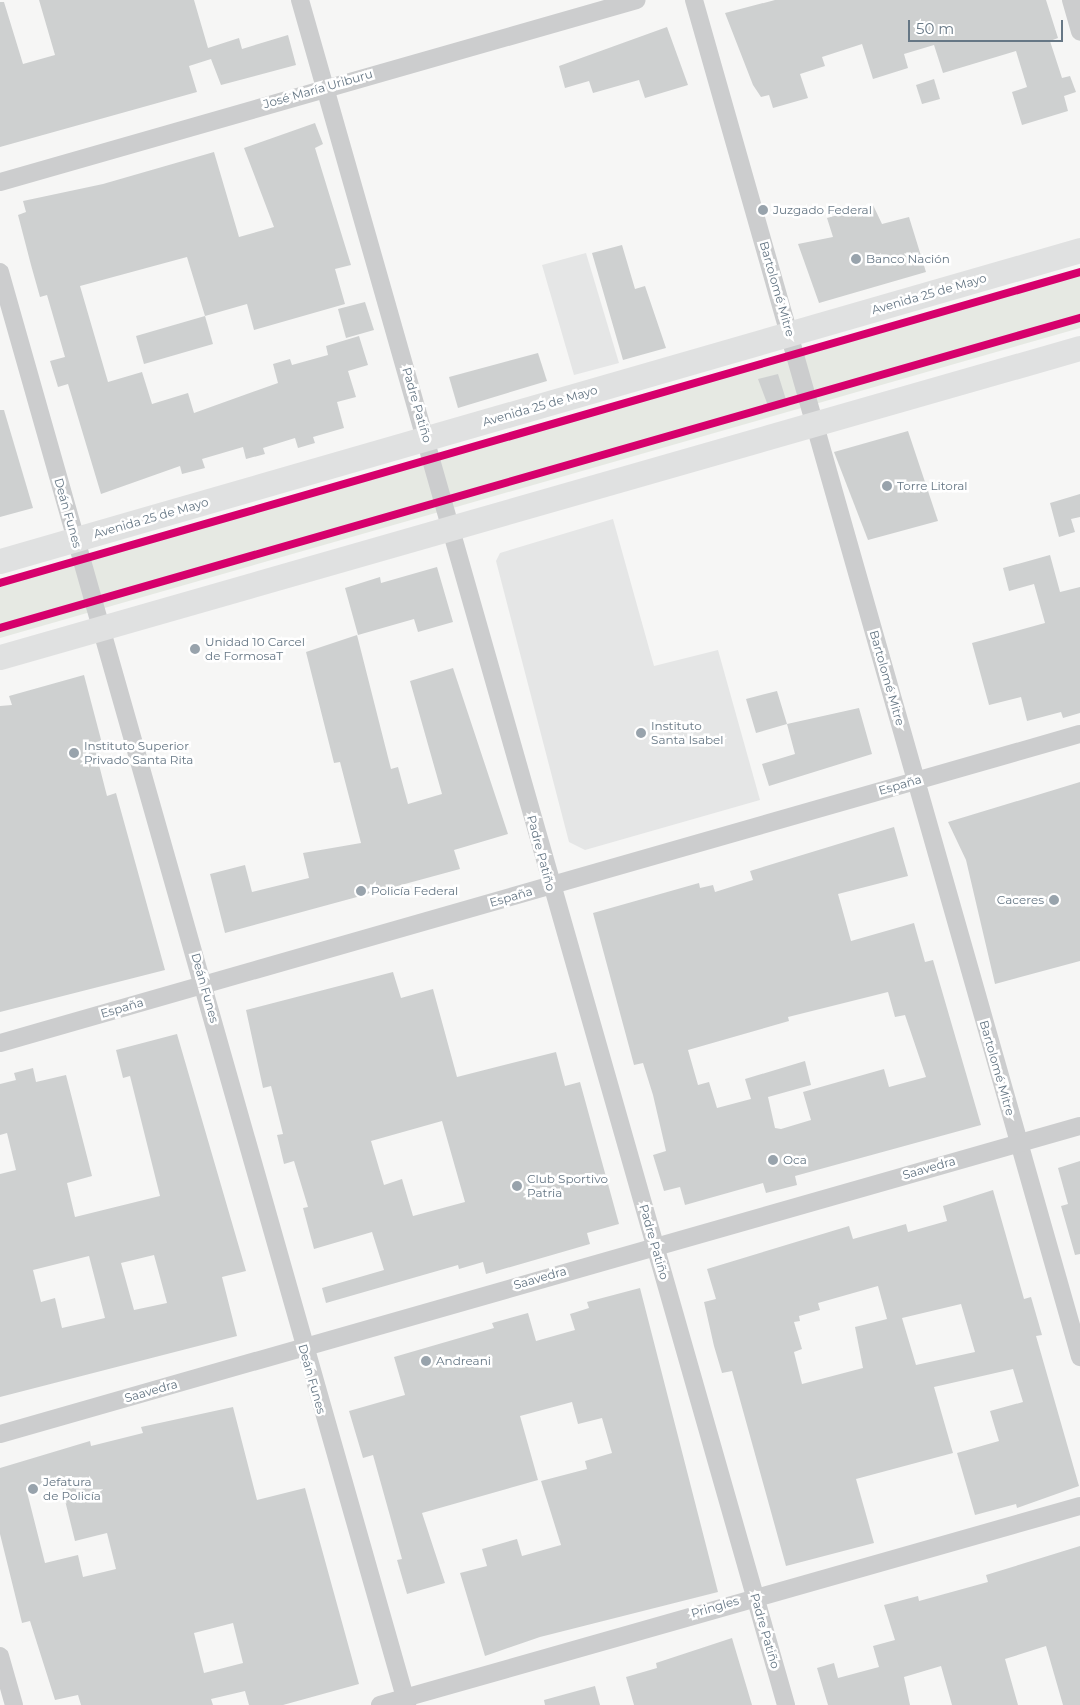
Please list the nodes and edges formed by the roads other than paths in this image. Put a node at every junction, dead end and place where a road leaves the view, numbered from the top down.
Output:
1 (300, 0) edge
2 (636, 0) edge
3 (694, 0) edge
4 (1071, 0) edge
5 (1080, 32) edge
6 (324, 87) junction
7 (0, 182) edge
8 (1080, 250) edge
9 (0, 272) edge
10 (790, 334) junction
11 (1080, 348) edge
12 (815, 424) junction
13 (427, 438) junction
14 (453, 528) junction
15 (76, 539) junction
16 (0, 561) edge
17 (102, 628) junction
18 (0, 657) edge
19 (1080, 734) edge
20 (916, 781) junction
21 (550, 886) junction
22 (204, 985) junction
23 (0, 1043) edge
24 (1080, 1126) edge
25 (1019, 1144) junction
26 (655, 1245) junction
27 (303, 1348) junction
28 (1080, 1357) edge
29 (0, 1434) edge
30 (1080, 1506) edge
31 (755, 1595) junction
32 (0, 1656) edge
33 (406, 1702) edge
34 (14, 1705) edge
35 (380, 1705) edge
36 (786, 1705) edge

1 - 6 street, Padre Patiño
2 - 6 street, José María Uriburu
3 - 10 street, Bartolomé Mitre
4 - 5 street
6 - 7 street, José María Uriburu
6 - 13 street, Padre Patiño
8 - 10 main road, Avenida 25 de Mayo
9 - 15 street, Deán Funes
10 - 12 street, Bartolomé Mitre
10 - 13 main road, Avenida 25 de Mayo
11 - 12 main road
12 - 14 main road
12 - 20 street, Bartolomé Mitre
13 - 14 street, Padre Patiño
13 - 15 main road, Avenida 25 de Mayo
14 - 17 main road
14 - 21 street, Padre Patiño
15 - 16 main road, Avenida 25 de Mayo
15 - 17 street, Deán Funes
17 - 18 main road
17 - 22 street, Deán Funes
19 - 20 street, España
20 - 21 street, España
20 - 25 street, Bartolomé Mitre
21 - 22 street, España
21 - 26 street, Padre Patiño
22 - 23 street, España
22 - 27 street, Deán Funes
24 - 25 street, Saavedra
25 - 26 street, Saavedra
25 - 28 street, Bartolomé Mitre
26 - 27 street, Saavedra
26 - 31 street, Padre Patiño
27 - 29 street, Saavedra
27 - 33 street, Deán Funes
30 - 31 street, Pringles
31 - 33 street, Pringles
31 - 36 street, Padre Patiño
32 - 34 street
33 - 35 street, Pringles

